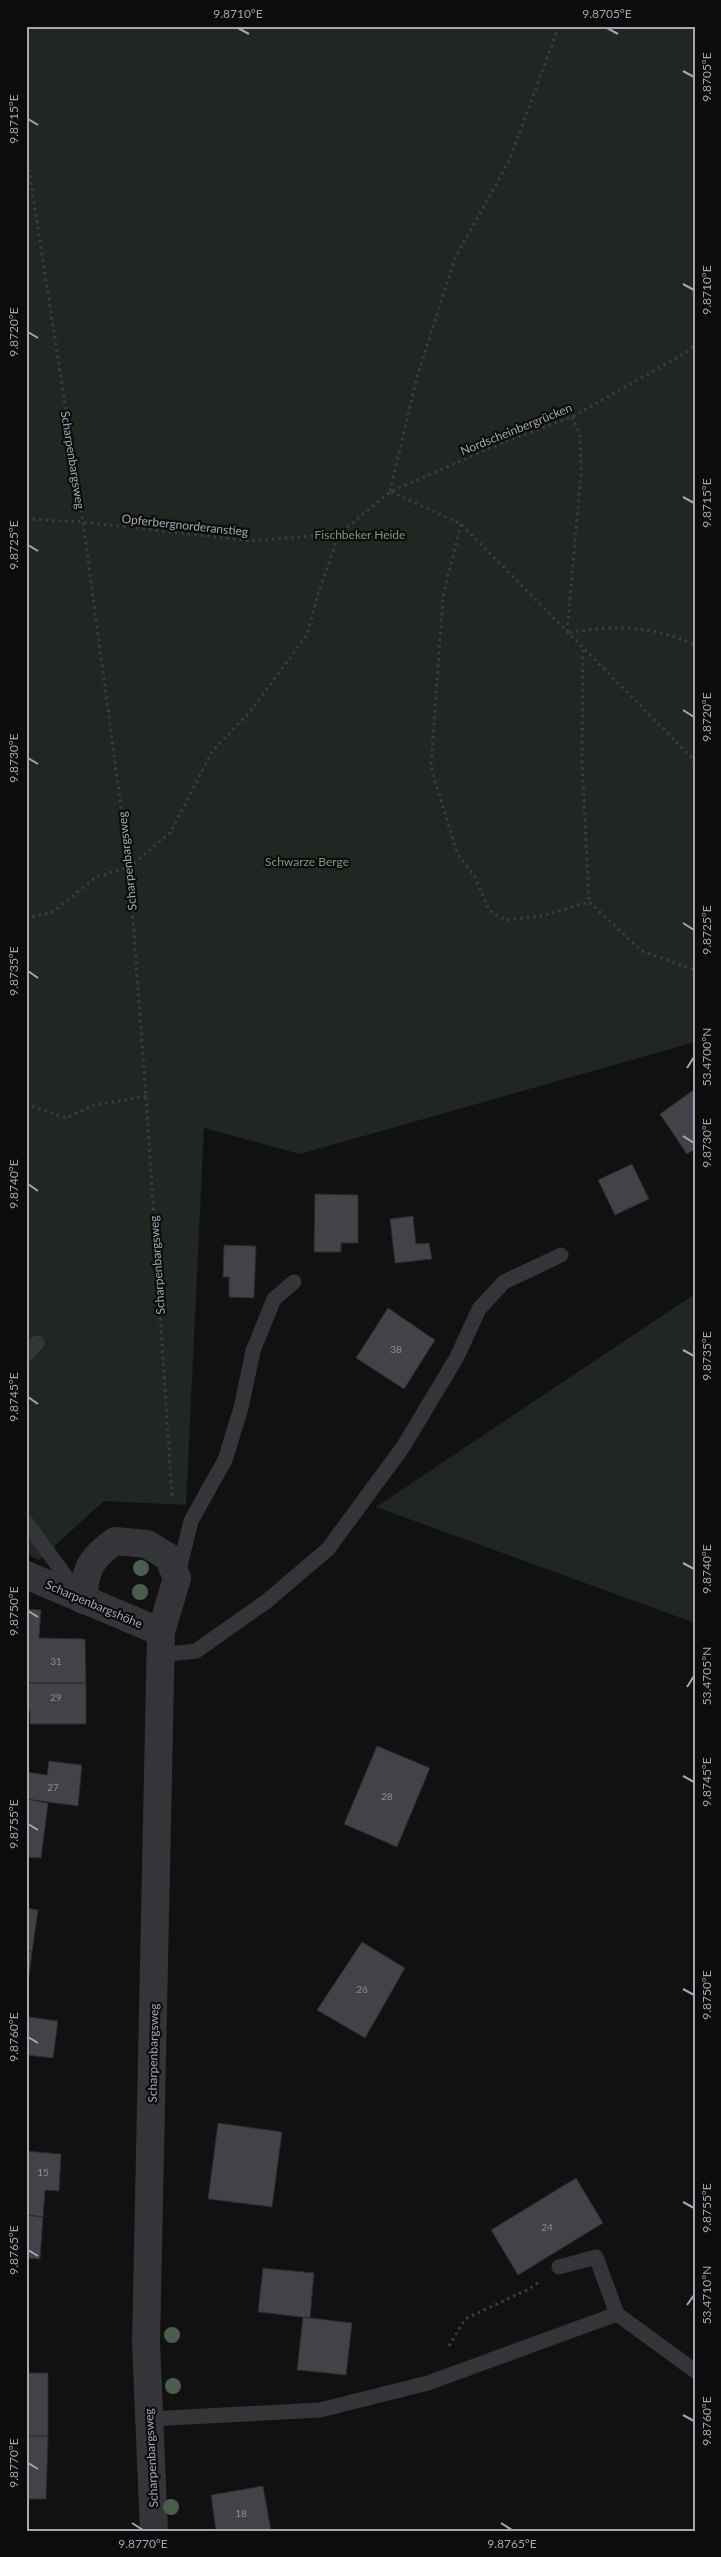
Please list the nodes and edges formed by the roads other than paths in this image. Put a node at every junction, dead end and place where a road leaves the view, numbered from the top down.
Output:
1 (561, 1255) dead end
2 (294, 1282) dead end
3 (37, 1343) dead end
4 (26, 1354) edge
5 (26, 1522) edge
6 (26, 1575) edge
7 (177, 1578) junction
8 (83, 1600) junction
9 (161, 1644) junction
10 (559, 2267) dead end
11 (617, 2314) junction
12 (695, 2371) edge
13 (149, 2419) junction
14 (154, 2531) edge

1 - 9 lane
2 - 7 lane
3 - 4 lane
5 - 8 lane
6 - 8 street, Scharpenbargshöhe
7 - 8 street
7 - 9 street, Scharpenbargsweg
8 - 9 street, Scharpenbargshöhe
9 - 13 street, Scharpenbargsweg
10 - 11 lane
11 - 12 lane
11 - 13 lane
13 - 14 street, Scharpenbargsweg

